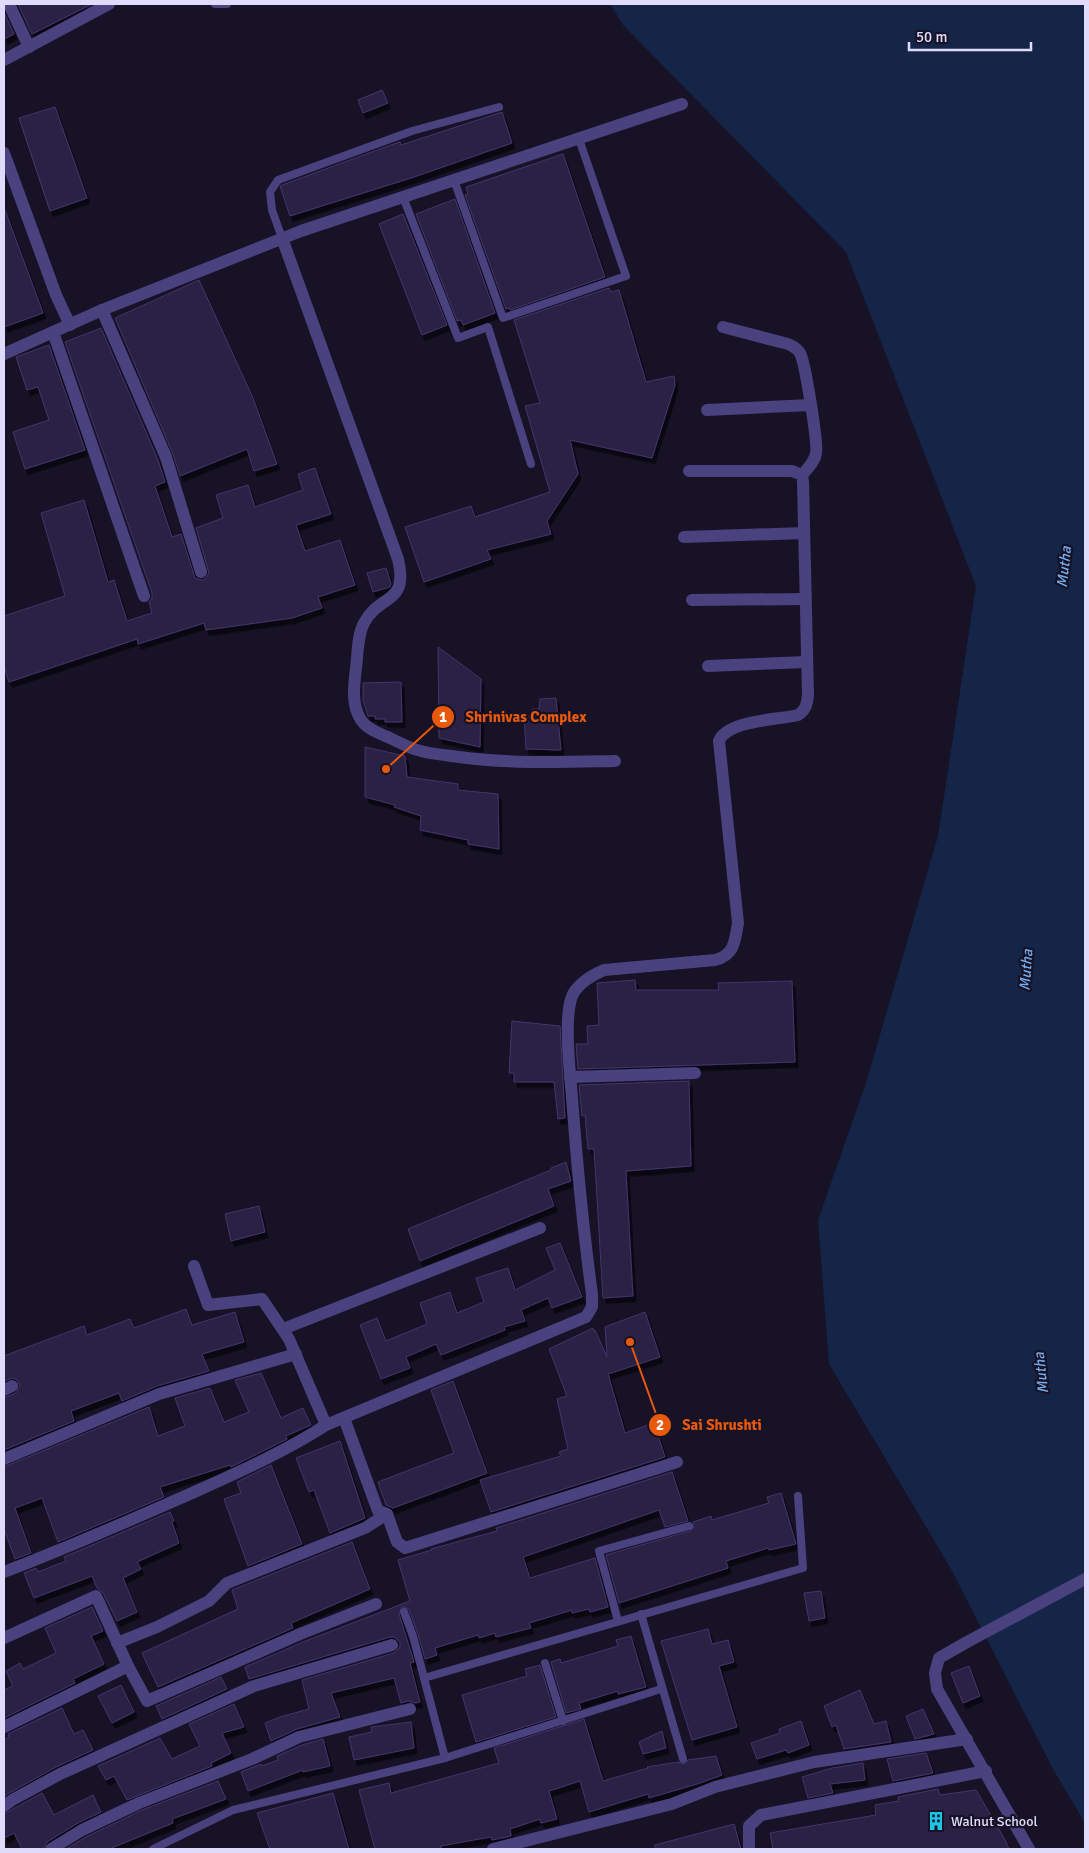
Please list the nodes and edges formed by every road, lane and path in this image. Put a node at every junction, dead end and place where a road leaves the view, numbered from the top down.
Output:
1 (8, 4) edge
2 (109, 4) edge
3 (215, 4) edge
4 (227, 4) edge
5 (29, 47) junction
6 (4, 60) edge
7 (682, 104) dead end
8 (499, 107) dead end
9 (579, 138) junction
10 (4, 153) edge
11 (454, 180) junction
12 (403, 197) junction
13 (282, 238) junction
14 (102, 310) junction
15 (70, 325) junction
16 (723, 327) dead end
17 (52, 332) junction
18 (4, 354) edge
19 (810, 405) junction
20 (707, 410) dead end
21 (531, 464) dead end
22 (689, 471) dead end
23 (802, 475) junction
24 (804, 533) junction
25 (684, 537) dead end
26 (201, 572) dead end
27 (144, 596) dead end
28 (805, 599) junction
29 (692, 600) dead end
30 (806, 662) junction
31 (708, 666) dead end
32 (615, 761) dead end
33 (695, 1073) dead end
34 (570, 1077) junction
35 (540, 1228) dead end
36 (194, 1266) dead end
37 (283, 1329) junction
38 (296, 1354) junction
39 (344, 1418) junction
40 (326, 1425) junction
41 (4, 1459) edge
42 (677, 1462) dead end
43 (798, 1496) dead end
44 (387, 1514) junction
45 (689, 1526) dead end
46 (4, 1572) edge
47 (1085, 1579) edge
48 (376, 1604) dead end
49 (404, 1612) dead end
50 (641, 1614) junction
51 (618, 1621) junction
52 (4, 1638) edge
53 (118, 1643) junction
54 (392, 1646) dead end
55 (545, 1663) dead end
56 (128, 1666) junction
57 (424, 1678) junction
58 (662, 1689) junction
59 (410, 1709) dead end
60 (563, 1721) junction
61 (4, 1726) edge
62 (967, 1739) junction
63 (445, 1758) junction
64 (683, 1760) dead end
65 (986, 1771) junction
66 (4, 1806) edge
67 (51, 1849) edge
68 (152, 1849) edge
69 (493, 1849) edge
70 (749, 1849) edge
71 (1030, 1849) edge

1 - 5 street
2 - 5 street
3 - 4 lane
5 - 6 street
7 - 9 street
8 - 13 lane
9 - 11 street
9 - 11 lane
10 - 15 street
11 - 12 street
12 - 13 street
12 - 21 lane
13 - 14 street
13 - 32 street
14 - 15 street
14 - 26 street
15 - 17 street
16 - 19 street
17 - 18 street
17 - 27 street
19 - 20 street
19 - 23 street
22 - 23 street
23 - 24 street
24 - 25 street
24 - 28 street
28 - 29 street
28 - 30 street
30 - 31 street
30 - 34 street
33 - 34 street
34 - 39 street
35 - 37 street
36 - 37 street
37 - 38 street
38 - 40 street
38 - 41 street
39 - 40 street
39 - 44 street
40 - 46 street
42 - 44 street
43 - 50 lane
44 - 53 street
45 - 51 lane
47 - 62 street
48 - 56 street
49 - 57 lane
50 - 51 lane
50 - 58 lane
51 - 57 lane
52 - 53 street
53 - 56 street
54 - 66 street
55 - 60 lane
56 - 61 street
57 - 63 lane
58 - 60 lane
58 - 64 lane
59 - 67 street
60 - 63 lane
62 - 65 street
62 - 69 street
63 - 68 lane
65 - 70 street
65 - 71 street

